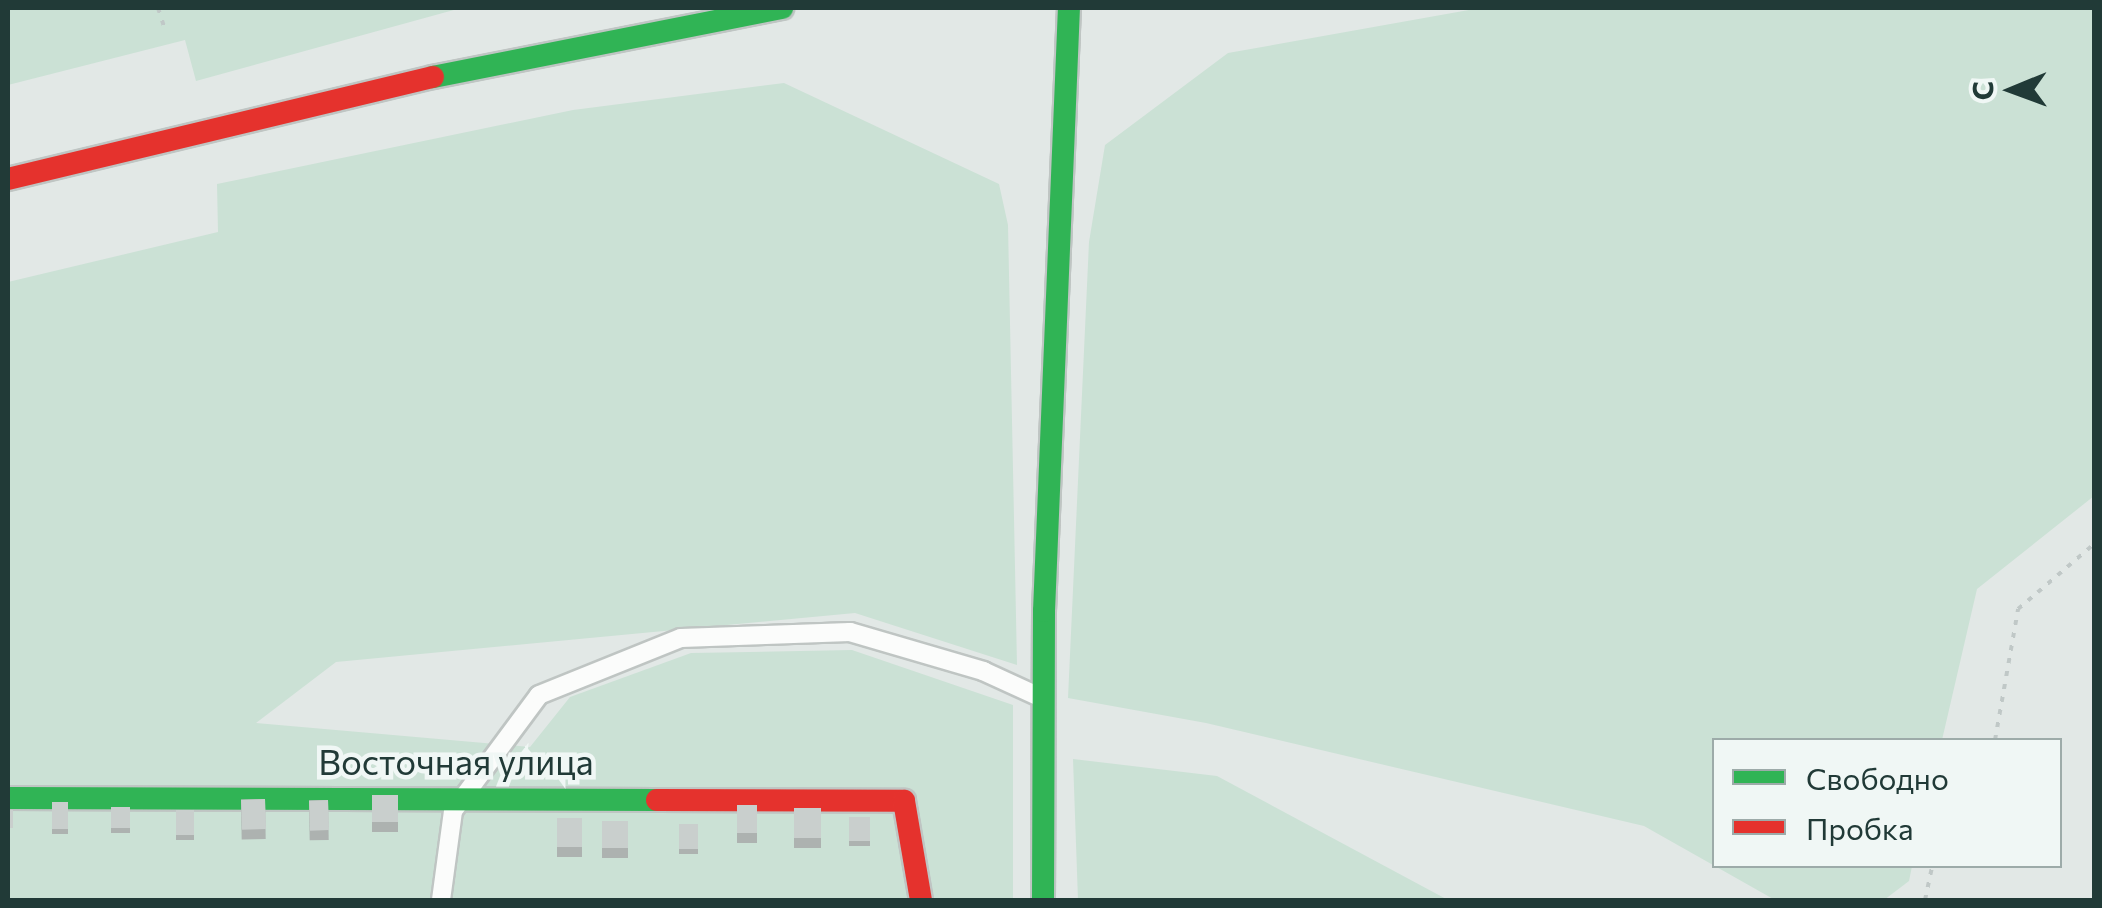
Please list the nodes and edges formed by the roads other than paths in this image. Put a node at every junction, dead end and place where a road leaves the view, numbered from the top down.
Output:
1 (782, 8) edge
2 (1070, 8) edge
3 (8, 179) edge
4 (1042, 698) junction
5 (463, 795) junction
6 (8, 798) edge
7 (441, 900) edge
8 (921, 900) edge
9 (1043, 900) edge

1 - 3 main road
2 - 4 main road
4 - 5 street
4 - 9 main road
5 - 6 main road, Восточная улица
5 - 7 street
5 - 8 main road, Восточная улица

